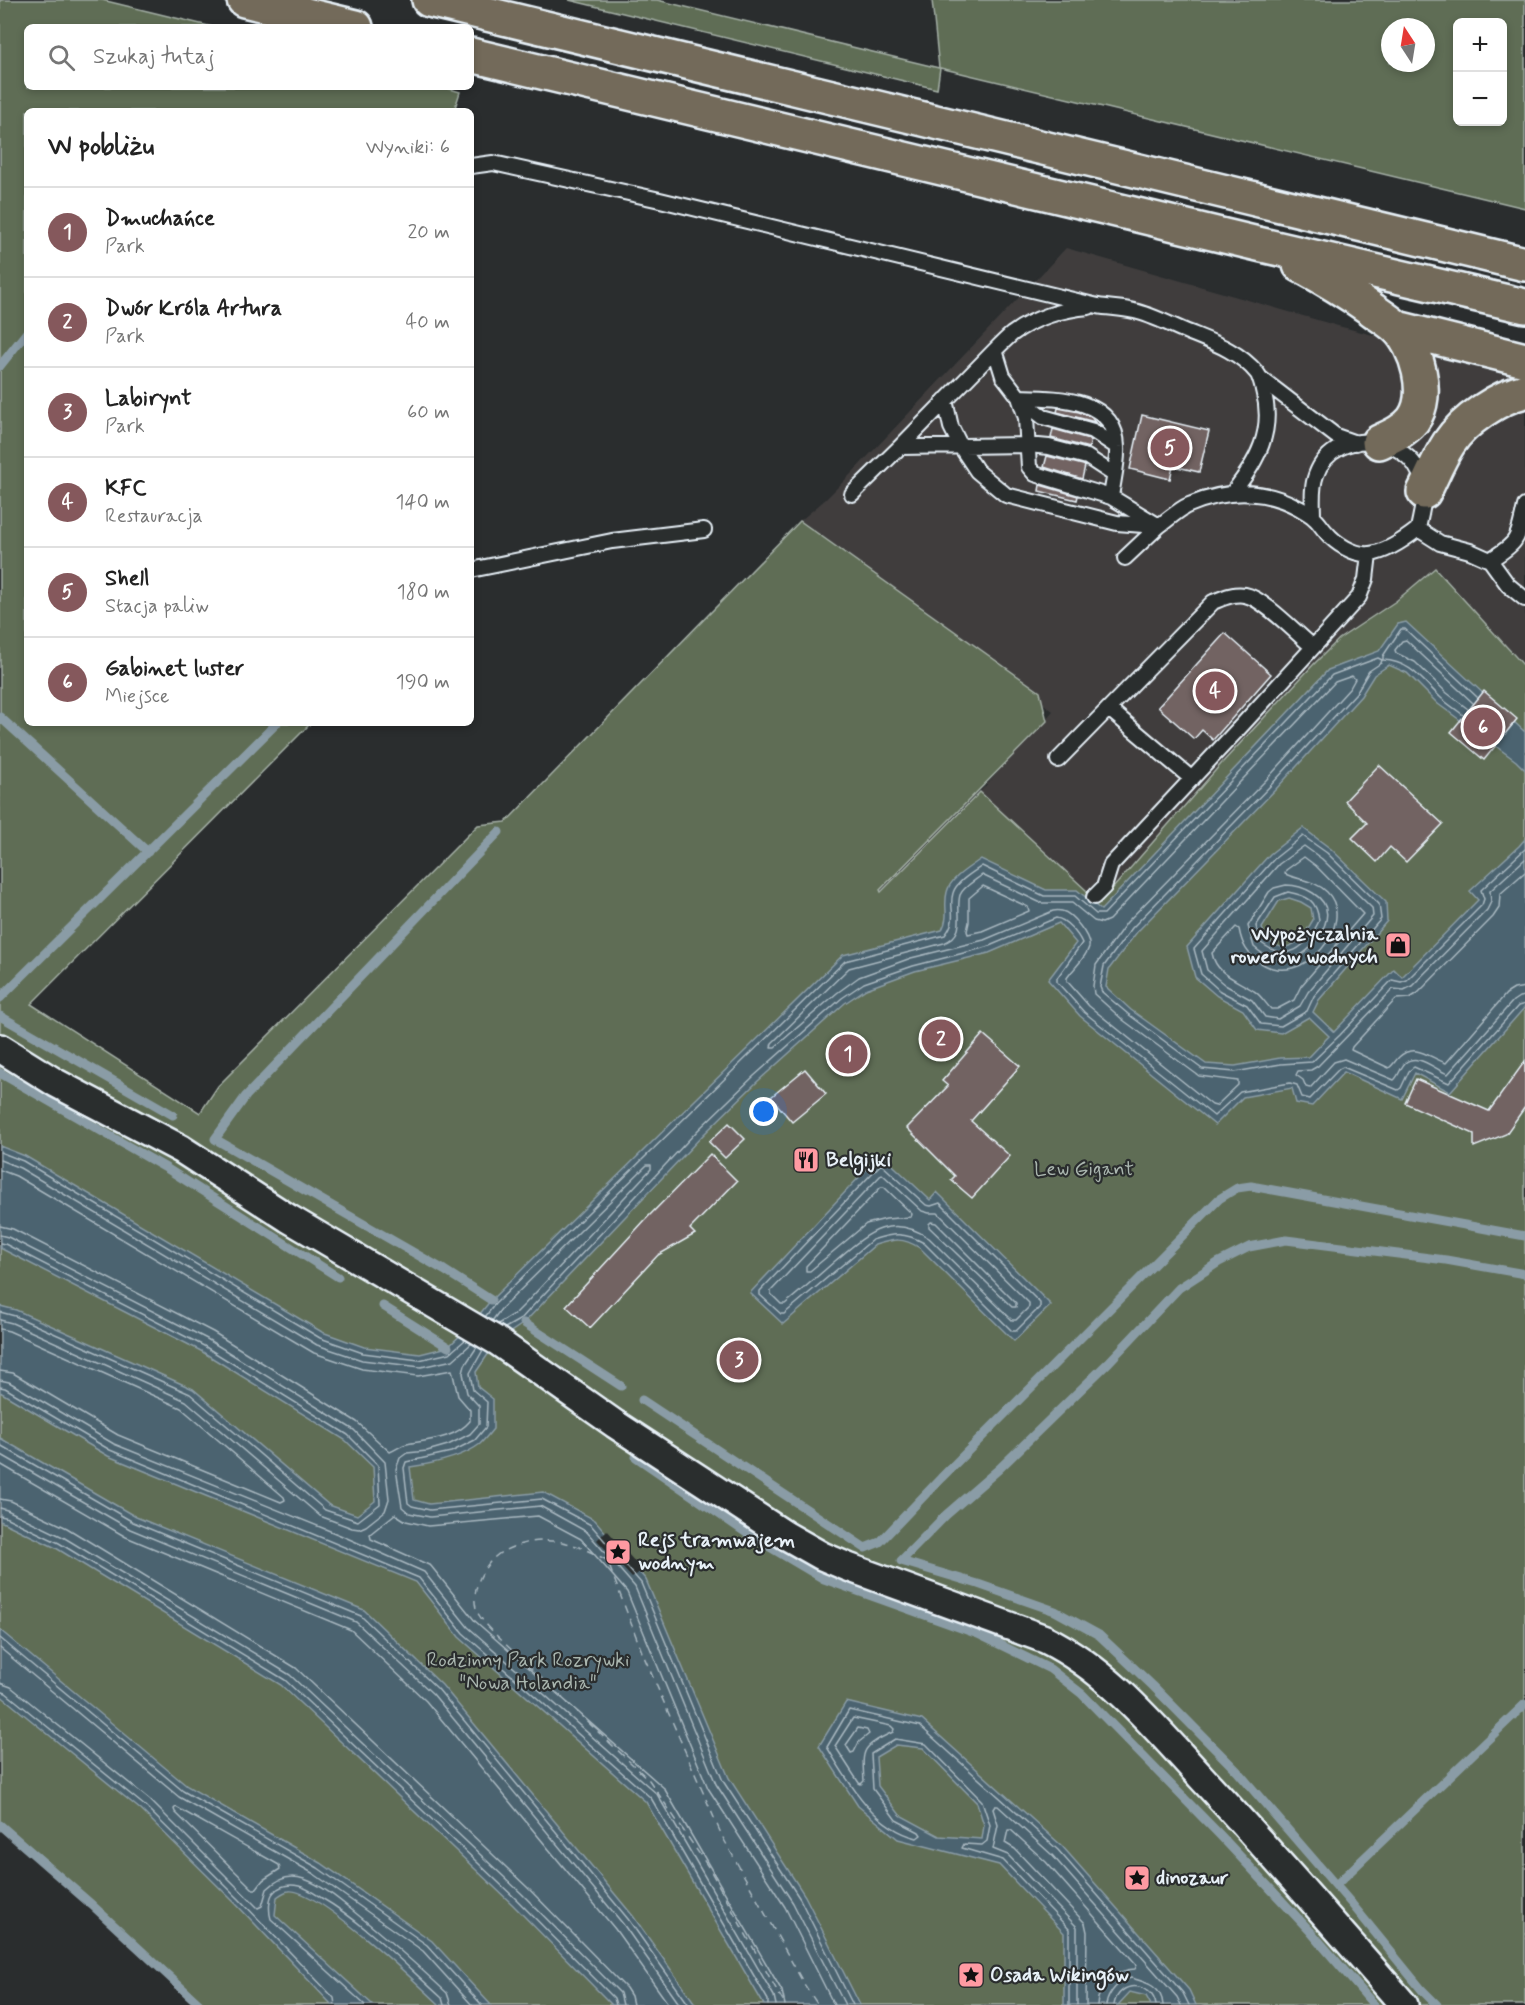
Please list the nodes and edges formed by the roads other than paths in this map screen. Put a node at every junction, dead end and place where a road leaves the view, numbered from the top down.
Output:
1 (244, 0) edge
2 (429, 0) edge
3 (344, 24) edge
4 (474, 56) edge
5 (474, 166) edge
6 (1258, 244) junction
7 (1525, 264) edge
8 (1098, 306) junction
9 (1525, 306) edge
10 (1397, 328) junction
11 (995, 350) junction
12 (1525, 360) edge
13 (1259, 377) junction
14 (1525, 391) edge
15 (1019, 398) junction
16 (945, 400) junction
17 (1367, 442) junction
18 (1028, 445) junction
19 (900, 447) junction
20 (961, 447) junction
21 (1117, 447) junction
22 (1113, 474) junction
23 (1233, 492) junction
24 (1424, 492) junction
25 (852, 494) dead end
26 (1111, 497) junction
27 (1525, 506) edge
28 (1313, 517) junction
29 (1159, 526) junction
30 (1418, 529) junction
31 (704, 530) dead end
32 (1369, 554) junction
33 (1125, 558) dead end
34 (1490, 560) junction
35 (474, 569) edge
36 (1525, 599) edge
37 (1312, 646) junction
38 (1109, 709) junction
39 (1058, 760) dead end
40 (1192, 779) junction
41 (1094, 897) dead end
42 (0, 1048) edge
43 (1404, 2005) edge

1 - 3 highway
2 - 7 highway
4 - 6 highway
5 - 8 lane
6 - 9 highway
6 - 10 highway
8 - 11 lane
8 - 13 lane
10 - 12 highway
10 - 17 highway
11 - 15 lane
11 - 16 lane
13 - 17 lane
13 - 23 lane
14 - 24 highway
15 - 18 lane
15 - 21 lane
15 - 21 lane
16 - 19 lane
16 - 20 lane
17 - 24 lane
17 - 28 lane
18 - 20 lane
18 - 22 lane
18 - 26 lane
19 - 20 lane
19 - 25 lane
20 - 29 lane
21 - 22 lane
22 - 26 lane
23 - 28 lane
23 - 29 lane
24 - 30 lane
26 - 29 lane
27 - 34 lane
28 - 32 lane
29 - 33 lane
30 - 32 lane
30 - 34 lane
31 - 35 lane
32 - 37 lane
34 - 36 lane
37 - 38 lane
37 - 40 lane
38 - 39 lane
38 - 40 lane
40 - 41 lane
42 - 43 street

